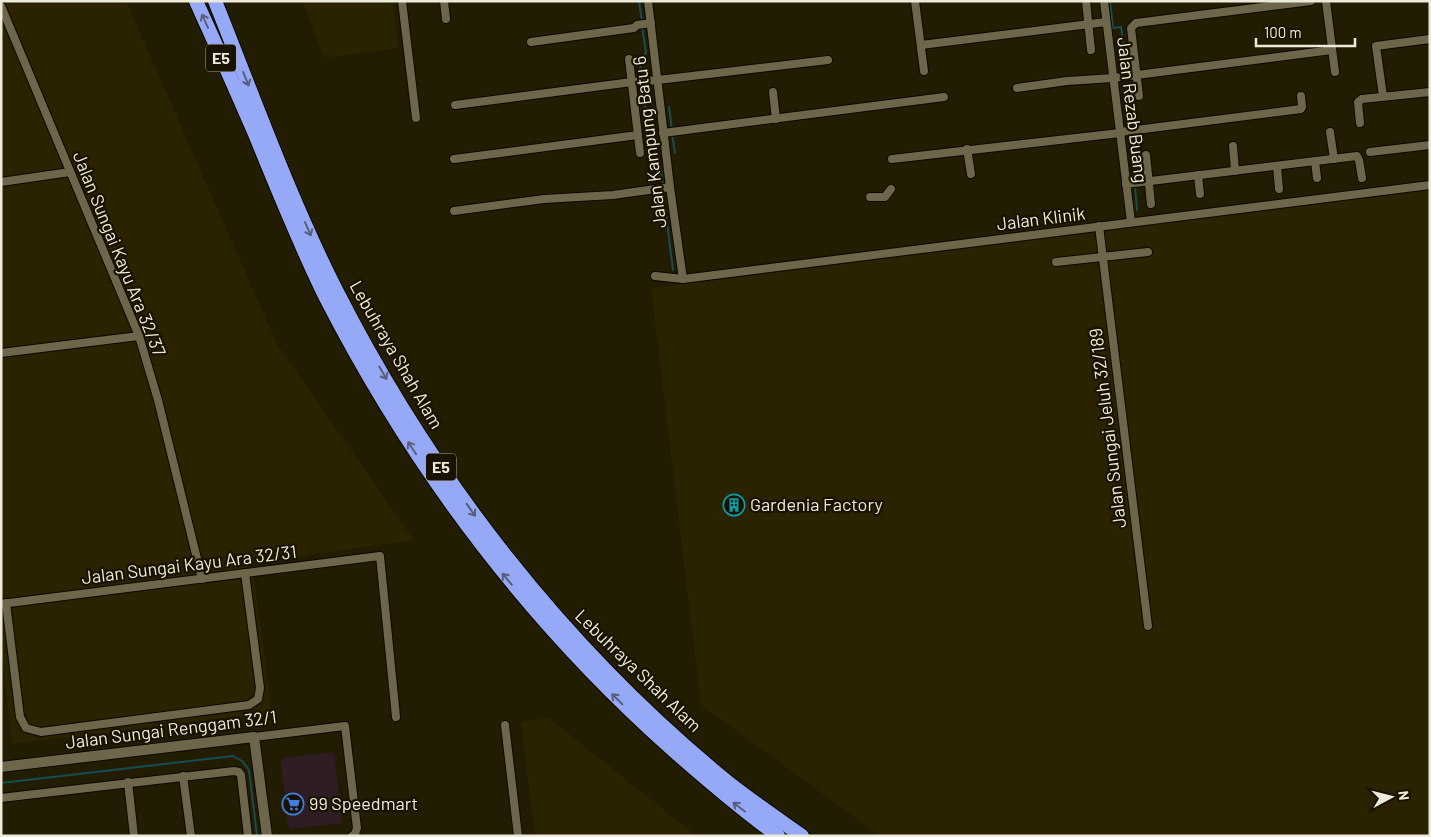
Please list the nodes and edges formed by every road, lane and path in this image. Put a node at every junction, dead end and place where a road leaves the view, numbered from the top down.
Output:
1 (196, 1) edge
2 (215, 1) edge
3 (402, 1) edge
4 (444, 1) edge
5 (648, 1) edge
6 (915, 1) edge
7 (1086, 1) edge
8 (1104, 1) edge
9 (1311, 1) edge
10 (1326, 1) edge
11 (1, 6) edge
12 (446, 19) dead end
13 (1106, 22) junction
14 (651, 23) junction
15 (1089, 24) junction
16 (1430, 39) edge
17 (531, 42) dead end
18 (921, 45) junction
19 (1092, 50) dead end
20 (1332, 50) junction
21 (629, 59) dead end
22 (828, 60) dead end
23 (924, 71) dead end
24 (1335, 72) dead end
25 (1137, 74) junction
26 (1113, 78) junction
27 (658, 80) junction
28 (632, 82) junction
29 (1017, 88) dead end
30 (774, 92) dead end
31 (1430, 92) edge
32 (1139, 96) dead end
33 (1301, 96) dead end
34 (1384, 96) junction
35 (944, 97) dead end
36 (454, 105) dead end
37 (416, 118) dead end
38 (776, 119) junction
39 (1360, 123) dead end
40 (669, 132) junction
41 (1125, 132) junction
42 (1330, 132) dead end
43 (638, 135) junction
44 (1430, 145) edge
45 (1233, 146) dead end
46 (968, 149) junction
47 (1370, 152) dead end
48 (640, 153) dead end
49 (1146, 154) dead end
50 (454, 159) dead end
51 (892, 159) dead end
52 (1334, 159) junction
53 (1315, 161) junction
54 (1277, 166) junction
55 (1235, 171) junction
56 (70, 172) junction
57 (971, 174) dead end
58 (1198, 175) junction
59 (1317, 178) dead end
60 (1362, 178) dead end
61 (1, 182) edge
62 (1137, 183) junction
63 (1430, 185) edge
64 (670, 187) junction
65 (891, 189) dead end
66 (1279, 189) dead end
67 (1200, 194) dead end
68 (870, 196) dead end
69 (1151, 204) dead end
70 (454, 211) dead end
71 (1131, 222) junction
72 (1098, 226) junction
73 (1148, 252) dead end
74 (1102, 257) junction
75 (1056, 262) dead end
76 (655, 276) dead end
77 (683, 279) junction
78 (139, 336) junction
79 (1, 354) edge
80 (245, 573) junction
81 (202, 579) junction
82 (4, 603) edge
83 (1148, 626) dead end
84 (396, 717) dead end
85 (505, 725) dead end
86 (254, 736) junction
87 (1, 767) edge
88 (183, 776) junction
89 (128, 782) junction
90 (1, 798) edge
91 (134, 836) edge
92 (191, 836) edge
93 (248, 836) edge
94 (267, 836) edge
95 (352, 836) edge
96 (518, 836) edge
97 (778, 836) edge
98 (802, 836) edge

97 -> 1 highway, Lebuhraya Shah Alam / E5
2 -> 98 highway, Lebuhraya Shah Alam / E5
3 - 37 street
4 - 12 street
5 - 14 street, Jalan Kampung Batu 6
6 - 18 street
7 - 15 street
8 - 13 street, Jalan Rezab Buang
9 - 25 street
10 - 20 street
11 - 56 street, Jalan Sungai Kayu Ara 32/37
13 - 15 street
13 - 26 street, Jalan Rezab Buang
14 - 17 street
14 - 27 street, Jalan Kampung Batu 6
15 - 18 street
15 - 19 street
16 - 34 street
18 - 23 street
20 - 24 street
20 - 25 street
21 - 28 street
22 - 27 street
25 - 26 street
25 - 32 street
26 - 29 street
26 - 41 street, Jalan Rezab Buang
27 - 28 street
27 - 40 street, Jalan Kampung Batu 6
28 - 36 street
28 - 43 street
30 - 38 street
31 - 34 street
33 - 41 street
34 - 39 street
35 - 38 street
38 - 40 street
40 - 64 street, Jalan Kampung Batu 6
41 - 46 street
41 - 62 street, Jalan Rezab Buang
42 - 52 street
43 - 48 street
43 - 50 street
44 - 47 street
45 - 55 street
46 - 51 street
46 - 57 street
49 - 62 street
52 - 53 street
52 - 60 street
53 - 54 street
53 - 59 street
54 - 55 street
54 - 66 street
55 - 58 street
56 - 61 street
56 - 78 street, Jalan Sungai Kayu Ara 32/37
58 - 62 street
58 - 67 street
62 - 69 street
62 - 71 street, Jalan Rezab Buang
63 - 71 street, Jalan Klinik
64 - 70 street
64 - 77 street, Jalan Kampung Batu 6
65 - 68 street
71 - 72 street, Jalan Klinik
72 - 74 street, Jalan Sungai Jeluh 32/189
72 - 77 street, Jalan Klinik
73 - 74 street
74 - 75 street
74 - 83 street, Jalan Sungai Jeluh 32/189
76 - 77 street, Jalan Klinik
78 - 79 street
78 - 81 street, Jalan Sungai Kayu Ara 32/37
80 - 81 street, Jalan Sungai Kayu Ara 32/31
80 - 82 street
80 - 84 street, Jalan Sungai Kayu Ara 32/31
81 - 82 street, Jalan Sungai Kayu Ara 32/31
85 - 96 street
86 - 87 street, Jalan Sungai Renggam 32/1
86 - 94 street
86 - 95 street, Jalan Sungai Renggam 32/1
88 - 89 street
88 - 92 street
88 - 93 street
89 - 90 street
89 - 91 street

